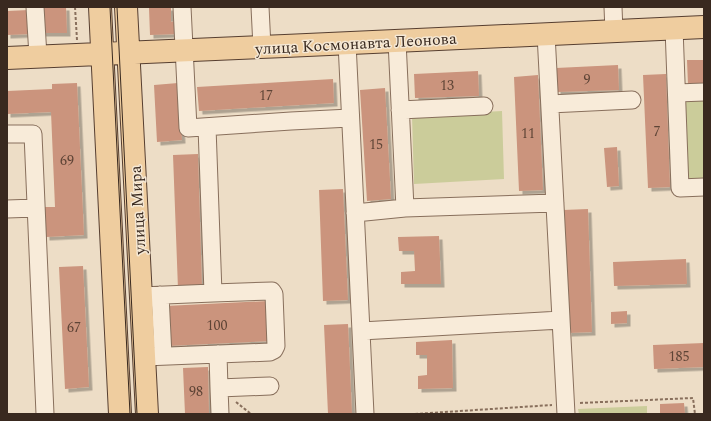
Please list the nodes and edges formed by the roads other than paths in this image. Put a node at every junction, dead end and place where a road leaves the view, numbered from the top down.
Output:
1 (35, 7) edge
2 (100, 7) edge
3 (126, 7) edge
4 (182, 7) edge
5 (260, 7) edge
6 (613, 7) edge
7 (704, 27) edge
8 (674, 28) junction
9 (614, 31) junction
10 (546, 34) junction
11 (397, 41) junction
12 (347, 44) junction
13 (262, 47) junction
14 (185, 50) junction
15 (128, 52) junction
16 (102, 54) junction
17 (38, 56) junction
18 (7, 58) edge
19 (704, 92) edge
20 (677, 93) junction
21 (632, 100) dead end
22 (550, 104) junction
23 (484, 106) dead end
24 (400, 110) junction
25 (350, 118) junction
26 (207, 127) junction
27 (7, 134) edge
28 (704, 187) edge
29 (555, 203) junction
30 (36, 208) junction
31 (405, 208) junction
32 (7, 209) edge
33 (355, 213) junction
34 (213, 293) junction
35 (150, 295) junction
36 (561, 320) junction
37 (361, 331) junction
38 (218, 354) junction
39 (154, 356) junction
40 (270, 386) dead end
41 (219, 388) junction
42 (566, 409) edge
43 (45, 414) edge
44 (120, 414) edge
45 (147, 414) edge
46 (220, 414) edge
47 (365, 414) edge

1 - 17 lane
2 - 16 main road, улица Мира
3 - 15 main road, улица Мира
4 - 14 lane
5 - 13 lane
6 - 9 lane
7 - 8 main road, улица Космонавта Леонова
8 - 9 main road, улица Космонавта Леонова
8 - 20 lane
9 - 10 main road, улица Космонавта Леонова
10 - 11 main road, улица Космонавта Леонова
10 - 22 lane
11 - 12 main road, улица Космонавта Леонова
11 - 24 lane
12 - 13 main road, улица Космонавта Леонова
12 - 25 lane
13 - 14 main road, улица Космонавта Леонова
14 - 15 main road, улица Космонавта Леонова
14 - 26 lane
15 - 16 main road, улица Космонавта Леонова
15 - 35 main road, улица Мира
16 - 17 main road, улица Космонавта Леонова
16 - 44 main road, улица Мира
17 - 18 main road, улица Космонавта Леонова
19 - 20 lane
20 - 28 lane
21 - 22 lane
22 - 29 lane
23 - 24 lane
24 - 31 lane
25 - 26 lane
25 - 33 lane
26 - 34 lane
27 - 30 lane
29 - 31 lane
29 - 36 lane
30 - 32 lane
30 - 43 lane
31 - 33 lane
33 - 37 lane
34 - 35 lane
34 - 38 lane
35 - 39 main road, улица Мира
36 - 37 lane
36 - 42 lane
37 - 47 lane
38 - 39 lane
38 - 41 lane
39 - 45 main road, улица Мира
40 - 41 lane
41 - 46 lane

